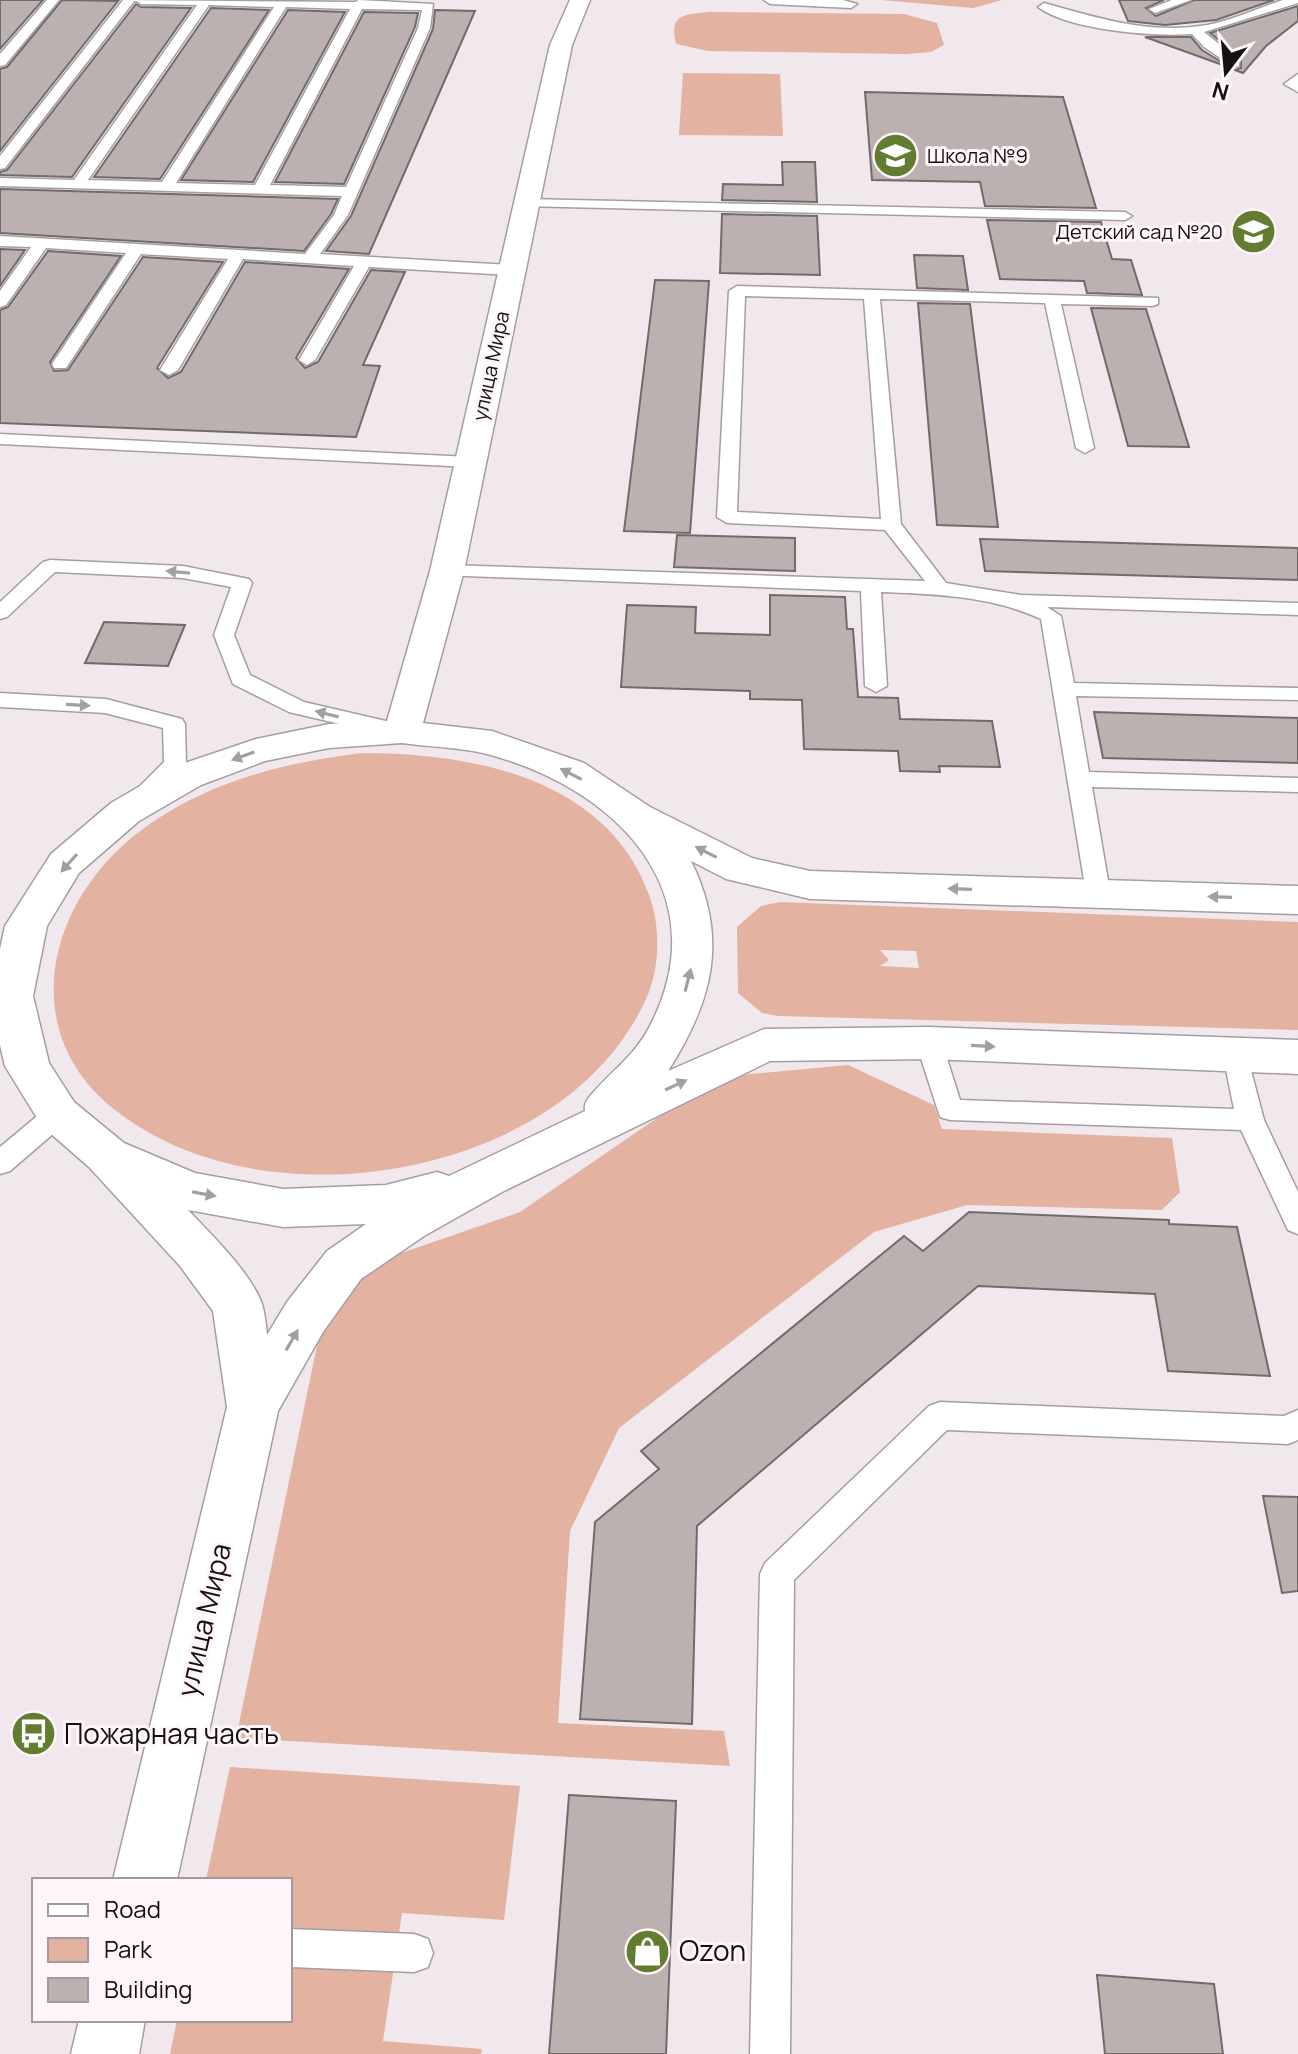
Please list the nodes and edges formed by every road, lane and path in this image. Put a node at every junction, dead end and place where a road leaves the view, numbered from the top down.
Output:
1 (53, 0) edge
2 (129, 0) edge
3 (141, 0) edge
4 (770, 0) edge
5 (1185, 0) edge
6 (1295, 0) edge
7 (206, 1) edge
8 (283, 2) edge
9 (575, 2) edge
10 (356, 3) edge
11 (851, 4) dead end
12 (1044, 7) dead end
13 (1155, 9) dead end
14 (1196, 30) junction
15 (0, 62) edge
16 (1234, 63) dead end
17 (1298, 78) edge
18 (1298, 88) edge
19 (0, 165) edge
20 (0, 182) edge
21 (78, 184) junction
22 (166, 187) junction
23 (260, 190) junction
24 (351, 192) junction
25 (526, 203) junction
26 (1125, 216) dead end
27 (0, 241) edge
28 (41, 244) junction
29 (136, 249) junction
30 (238, 255) junction
31 (310, 258) junction
32 (363, 263) junction
33 (512, 270) junction
34 (872, 294) junction
35 (1052, 298) junction
36 (1152, 301) dead end
37 (0, 302) edge
38 (307, 360) dead end
39 (60, 364) dead end
40 (169, 370) dead end
41 (0, 439) edge
42 (1085, 448) dead end
43 (470, 462) junction
44 (891, 525) junction
45 (447, 571) junction
46 (871, 584) junction
47 (940, 588) junction
48 (1016, 600) junction
49 (1298, 609) edge
50 (0, 613) edge
51 (876, 686) dead end
52 (1064, 689) junction
53 (1298, 694) edge
54 (0, 700) edge
55 (402, 732) junction
56 (1079, 779) junction
57 (1298, 785) edge
58 (125, 812) junction
59 (636, 816) junction
60 (1098, 892) junction
61 (1298, 900) edge
62 (929, 1043) junction
63 (1236, 1055) junction
64 (1298, 1057) edge
65 (13, 1063) edge
66 (58, 1114) junction
67 (1250, 1120) junction
68 (557, 1145) junction
69 (106, 1154) junction
70 (0, 1163) edge
71 (485, 1179) junction
72 (1298, 1222) edge
73 (253, 1407) junction
74 (1298, 1424) edge
75 (145, 1878) edge
76 (292, 1948) edge
77 (414, 1953) dead end
78 (112, 2022) edge
79 (105, 2054) edge
80 (770, 2054) edge

1 - 15 lane
2 - 19 lane
3 - 7 lane
4 - 11 lane
5 - 13 lane
6 - 14 lane
7 - 8 lane
7 - 21 lane
8 - 10 lane
8 - 22 lane
9 - 25 main road, улица Мира
10 - 23 lane
10 - 24 lane
12 - 14 lane
14 - 16 lane
17 - 18 lane
20 - 21 lane
21 - 22 lane
22 - 23 lane
23 - 24 lane
24 - 31 lane
25 - 26 lane
25 - 33 main road, улица Мира
27 - 28 lane
28 - 29 lane
28 - 37 lane
29 - 30 lane
29 - 39 lane
30 - 31 lane
30 - 40 lane
31 - 32 lane
32 - 33 lane
32 - 38 lane
33 - 43 main road, улица Мира
34 - 35 lane
34 - 44 lane
34 - 44 lane
35 - 36 lane
35 - 42 lane
41 - 43 lane
43 - 45 main road, улица Мира
44 - 47 lane
45 - 46 lane
45 - 55 main road, улица Мира
46 - 47 lane
46 - 51 lane
47 - 48 lane
48 - 49 lane
48 - 52 lane
55 -> 50 lane
52 - 53 lane
52 - 56 lane
54 -> 58 lane
55 -> 58 main road
59 -> 55 main road
56 - 57 lane
56 - 60 lane
58 -> 65 main road
60 -> 59 main road
68 -> 59 main road
61 -> 60 main road
62 -> 63 main road
62 - 67 lane
68 -> 62 main road
63 - 64 main road
63 - 67 lane
65 - 66 main road
66 - 69 main road
66 - 70 lane
67 - 72 lane
68 - 71 main road
69 -> 71 main road
69 - 73 main road
73 -> 71 main road
73 - 75 main road, улица Мира
74 - 80 lane
76 - 77 lane
78 - 79 main road

